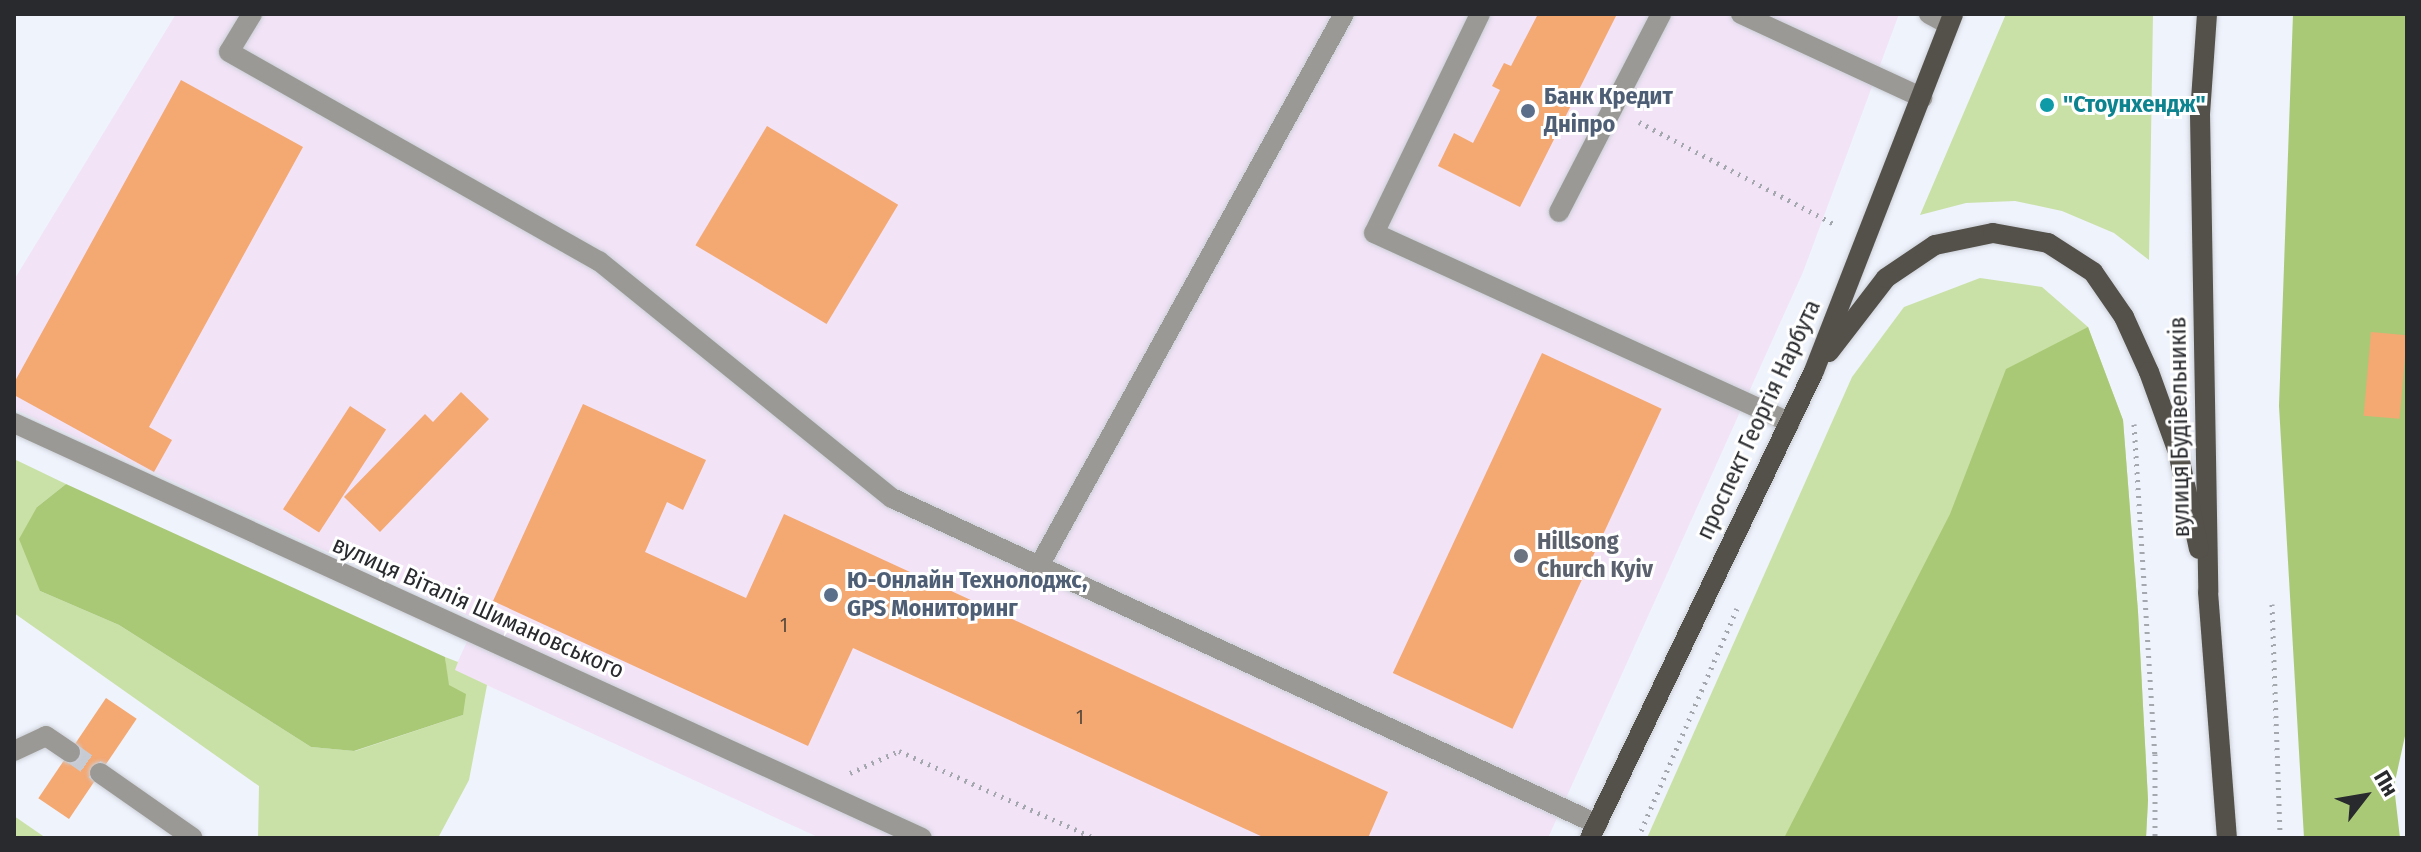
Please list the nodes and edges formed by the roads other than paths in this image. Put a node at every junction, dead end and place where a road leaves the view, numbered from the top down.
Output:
1 (252, 14) edge
2 (1344, 14) edge
3 (1480, 14) edge
4 (1661, 14) edge
5 (1741, 14) edge
6 (1929, 14) edge
7 (2207, 14) edge
8 (1951, 19) edge
9 (1923, 98) junction
10 (1559, 212) dead end
11 (1814, 371) junction
12 (14, 423) edge
13 (1790, 423) junction
14 (1039, 566) junction
15 (2208, 592) junction
16 (14, 751) edge
17 (70, 752) tunnel mouth
18 (100, 773) tunnel mouth
19 (1593, 831) edge
20 (2226, 835) edge
21 (193, 838) edge
22 (922, 838) edge

1 - 14 street
2 - 14 street
3 - 13 street
4 - 10 street
5 - 9 street
6 - 8 street
7 - 15 main road, вулиця Будівельників
8 - 9 main road, проспект Георгія Нарбута
9 - 11 main road, проспект Георгія Нарбута
11 - 13 main road, проспект Георгія Нарбута
11 - 15 main road
12 - 22 street, вулиця Віталія Шимановського
13 - 19 main road, проспект Георгія Нарбута
14 - 19 street
15 - 20 main road, вулиця Будівельників
16 - 17 street
18 - 21 street

